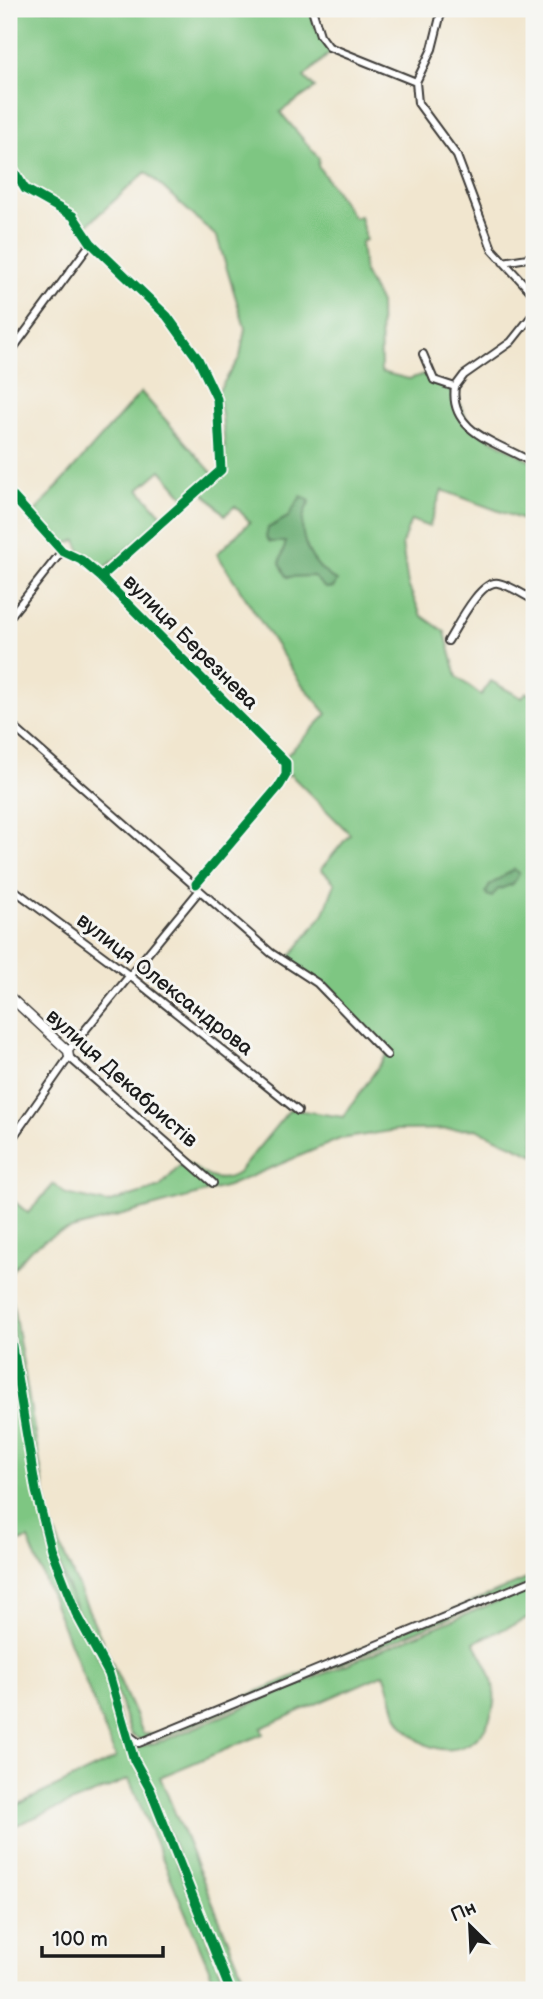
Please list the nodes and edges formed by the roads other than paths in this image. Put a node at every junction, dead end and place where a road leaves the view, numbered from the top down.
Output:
1 (312, 9) edge
2 (442, 9) edge
3 (416, 82) junction
4 (9, 163) edge
5 (91, 243) junction
6 (534, 257) edge
7 (503, 262) junction
8 (534, 295) edge
9 (534, 313) edge
10 (9, 354) edge
11 (423, 354) dead end
12 (455, 387) junction
13 (534, 464) edge
14 (9, 492) edge
15 (62, 551) junction
16 (101, 578) junction
17 (534, 600) edge
18 (9, 618) edge
19 (448, 641) dead end
20 (9, 723) edge
21 (9, 886) edge
22 (197, 888) junction
23 (130, 976) junction
24 (9, 996) edge
25 (68, 1054) junction
26 (387, 1055) dead end
27 (298, 1111) dead end
28 (9, 1143) edge
29 (213, 1183) dead end
30 (9, 1328) edge
31 (534, 1580) edge
32 (126, 1733) junction
33 (139, 1742) junction
34 (130, 1747) junction
35 (230, 1990) edge

1 - 3 street
2 - 3 street
3 - 7 street
4 - 5 street
5 - 10 street
5 - 16 street
6 - 7 street
7 - 8 street
9 - 12 street
11 - 12 street
12 - 13 street
14 - 15 street, вулиця Березнева
15 - 16 street, вулиця Березнева
15 - 18 street
16 - 22 street, вулиця Березнева
17 - 19 street
20 - 22 street
21 - 23 street, вулиця Олександрова
22 - 23 street
22 - 26 street
23 - 25 street
23 - 27 street, вулиця Олександрова
24 - 25 street, вулиця Декабристів
25 - 28 street
25 - 29 street, вулиця Декабристів
30 - 32 street
31 - 33 street
32 - 33 street
32 - 34 street
33 - 34 street
34 - 35 street

